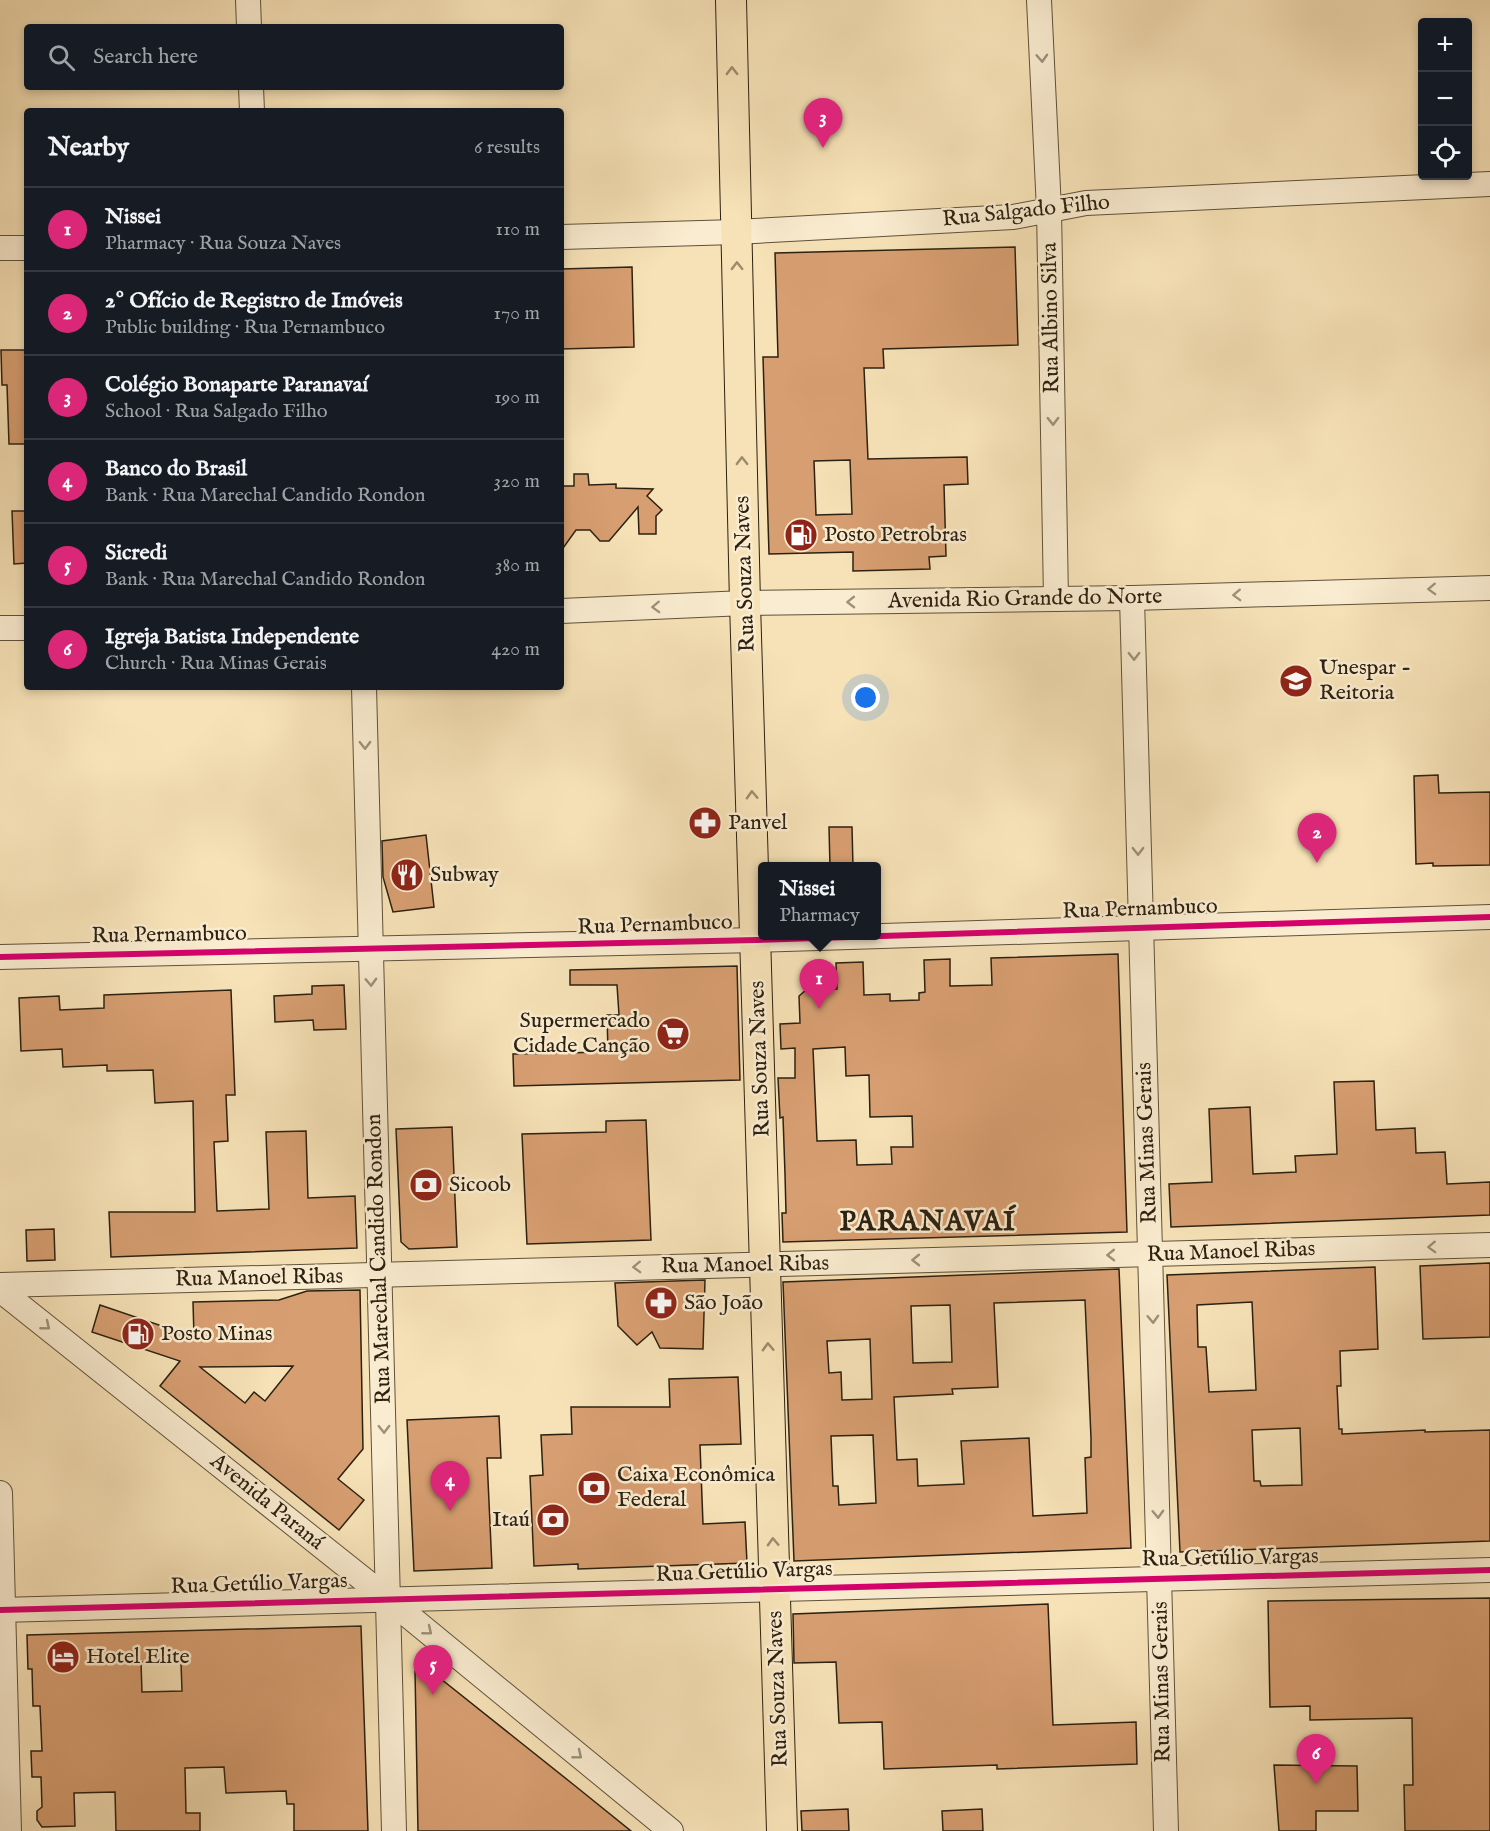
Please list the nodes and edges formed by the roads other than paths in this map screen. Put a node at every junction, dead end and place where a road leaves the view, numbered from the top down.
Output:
1 (248, 0) edge
2 (731, 0) edge
3 (1039, 0) edge
4 (249, 24) edge
5 (251, 90) edge
6 (252, 108) edge
7 (1490, 184) edge
8 (1049, 210) junction
9 (736, 232) junction
10 (564, 237) edge
11 (0, 248) edge
12 (24, 248) edge
13 (1490, 588) edge
14 (1132, 598) junction
15 (1056, 599) junction
16 (745, 603) junction
17 (564, 610) edge
18 (24, 627) edge
19 (0, 628) edge
20 (364, 690) edge
21 (1490, 916) edge
22 (1140, 926) junction
23 (881, 935) edge
24 (757, 940) junction
25 (370, 948) junction
26 (0, 957) edge
27 (1490, 1245) edge
28 (1151, 1254) junction
29 (766, 1264) junction
30 (380, 1275) junction
31 (0, 1285) edge
32 (0, 1290) edge
33 (0, 1493) edge
34 (1490, 1569) edge
35 (1160, 1578) junction
36 (774, 1589) junction
37 (388, 1599) junction
38 (2, 1610) edge
39 (9, 1831) edge
40 (394, 1831) edge
41 (671, 1831) edge
42 (782, 1831) edge
43 (1166, 1831) edge

1 - 4 street
9 -> 2 main road, Rua Souza Naves
3 -> 8 street, Rua Albino Silva
5 - 6 street
7 - 8 street, Rua Salgado Filho
8 - 9 street, Rua Salgado Filho
8 -> 15 street, Rua Albino Silva
9 - 10 street, Rua Salgado Filho
16 -> 9 main road, Rua Souza Naves
11 - 12 street
13 -> 14 street, Avenida Rio Grande do Norte
14 - 15 street, Avenida Rio Grande do Norte
14 -> 22 street, Rua Minas Gerais
15 -> 16 street, Avenida Rio Grande do Norte
16 -> 17 street, Avenida Rio Grande do Norte
24 -> 16 main road, Rua Souza Naves
18 - 19 street
20 -> 25 street, Rua Marechal Candido Rondon
21 - 22 street, Rua Pernambuco
22 - 23 street, Rua Pernambuco
22 - 28 street, Rua Minas Gerais
24 - 25 street, Rua Pernambuco
24 - 29 main road, Rua Souza Naves
25 - 26 street, Rua Pernambuco
25 -> 30 street, Rua Marechal Candido Rondon
27 -> 28 street, Rua Manoel Ribas
28 -> 29 street, Rua Manoel Ribas
28 -> 35 street, Rua Minas Gerais
29 -> 30 street, Rua Manoel Ribas
36 -> 29 main road, Rua Souza Naves
30 - 31 street, Rua Manoel Ribas
30 -> 37 street, Rua Marechal Candido Rondon
32 -> 37 street, Avenida Paraná
33 - 38 street
34 - 35 street, Rua Getúlio Vargas
35 - 36 street, Rua Getúlio Vargas
35 - 43 street, Rua Minas Gerais
36 - 37 street, Rua Getúlio Vargas
36 - 42 main road, Rua Souza Naves
37 - 38 street, Rua Getúlio Vargas
37 - 40 street, Rua Marechal Candido Rondon
37 -> 41 street, Avenida Paraná
38 - 39 street

